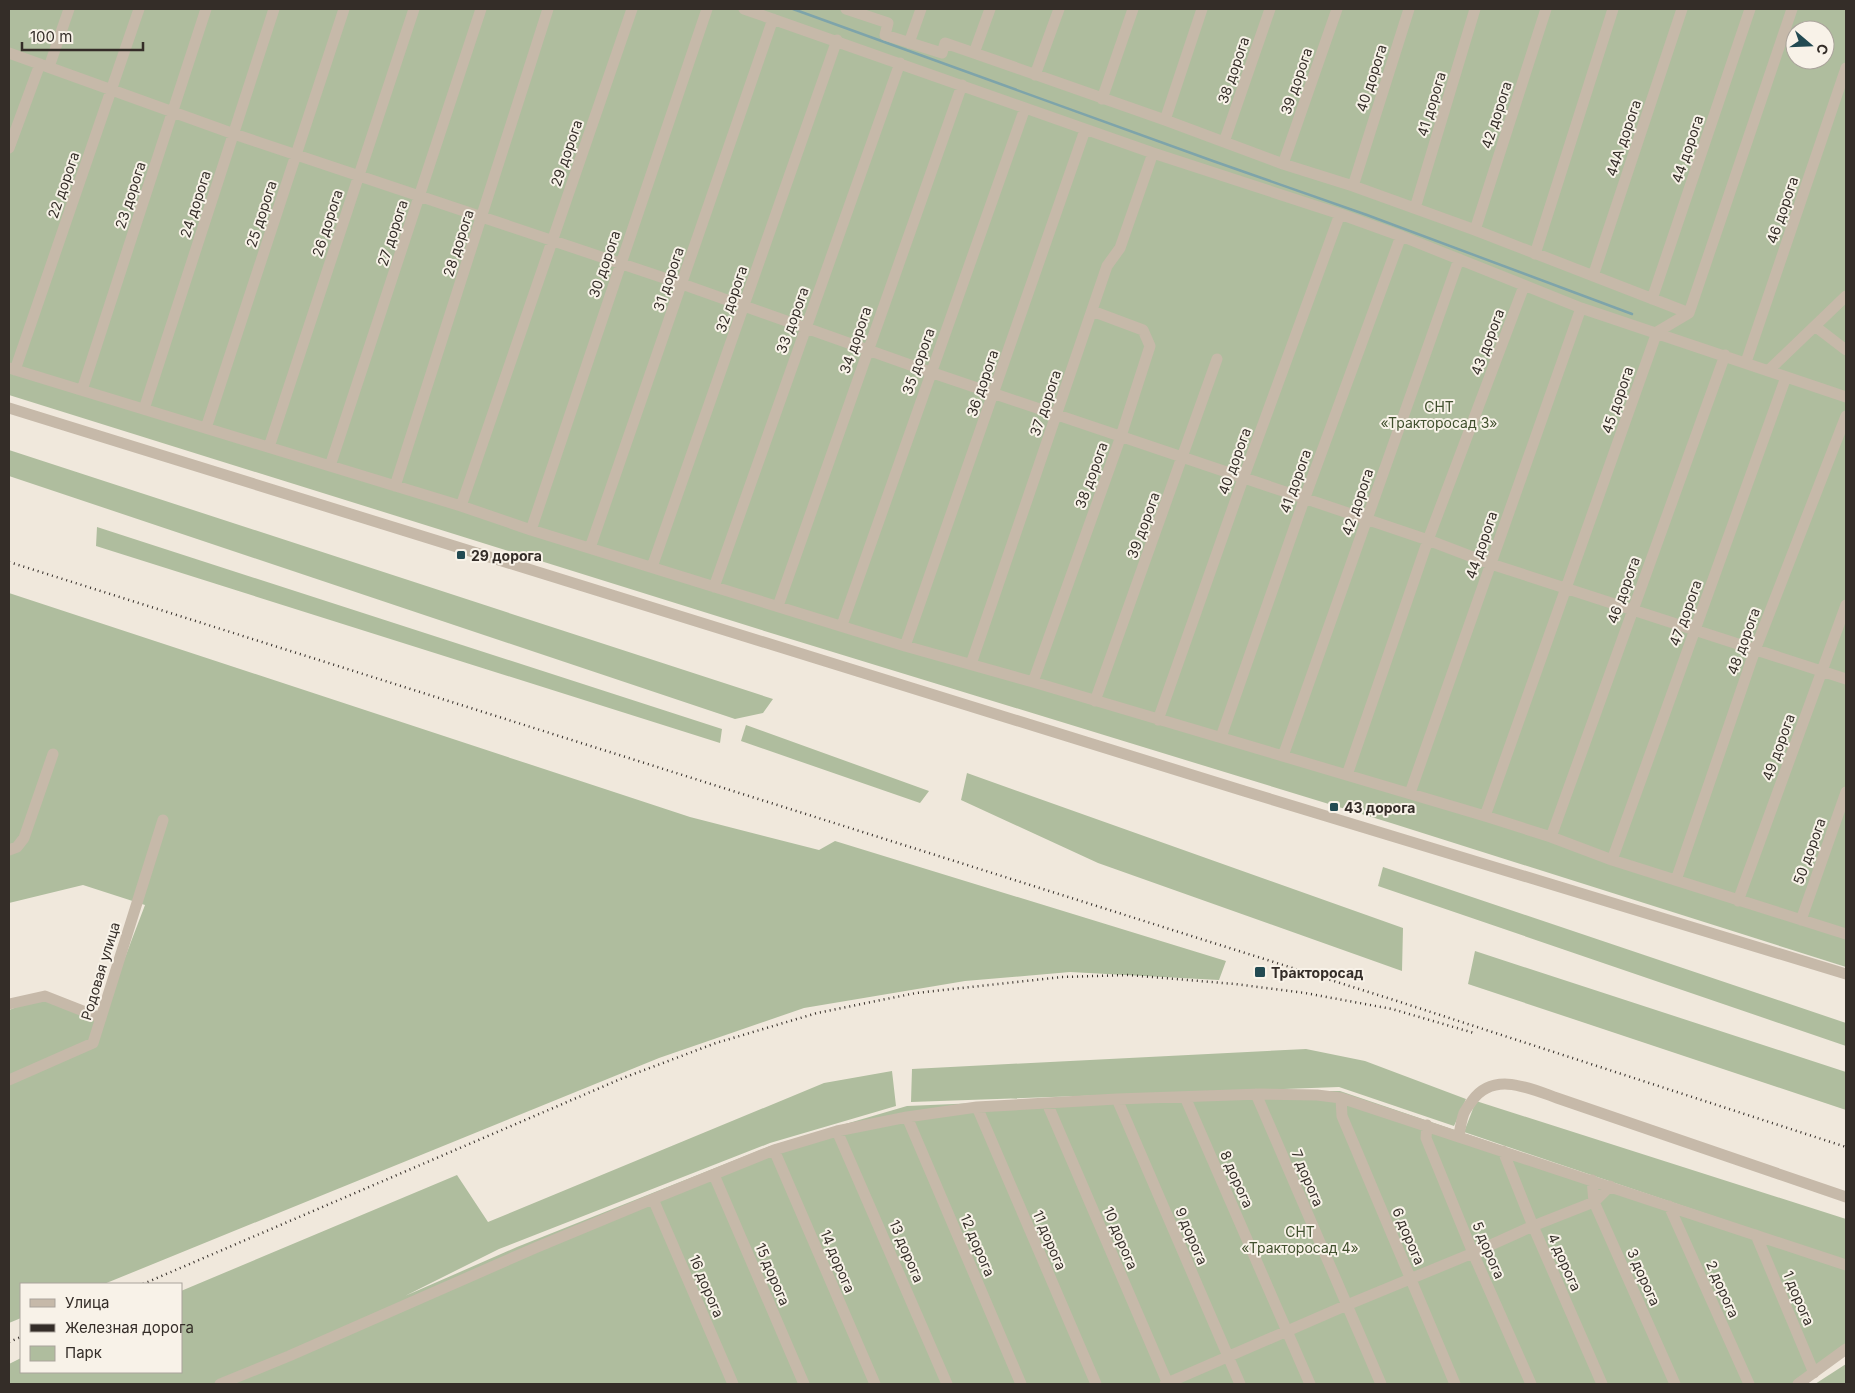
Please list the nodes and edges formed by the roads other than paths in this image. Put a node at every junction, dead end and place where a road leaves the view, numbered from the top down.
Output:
1 (69, 9) edge
2 (139, 9) edge
3 (206, 9) edge
4 (274, 9) edge
5 (344, 9) edge
6 (414, 9) edge
7 (481, 9) edge
8 (548, 9) edge
9 (632, 9) edge
10 (707, 9) edge
11 (744, 9) edge
12 (850, 9) edge
13 (921, 9) edge
14 (990, 9) edge
15 (1059, 9) edge
16 (1133, 9) edge
17 (1202, 9) edge
18 (1270, 9) edge
19 (1337, 9) edge
20 (1409, 9) edge
21 (1475, 9) edge
22 (1546, 9) edge
23 (1613, 9) edge
24 (1682, 9) edge
25 (1750, 9) edge
26 (1792, 9) edge
27 (773, 19) junction
28 (837, 40) junction
29 (909, 43) junction
30 (9, 53) edge
31 (974, 53) junction
32 (900, 63) junction
33 (44, 66) junction
34 (1846, 68) edge
35 (1035, 75) junction
36 (962, 85) junction
37 (112, 90) junction
38 (1102, 99) junction
39 (1025, 108) junction
40 (173, 112) junction
41 (1165, 120) junction
42 (1085, 130) junction
43 (234, 134) junction
44 (1224, 142) junction
45 (9, 148) edge
46 (1153, 153) junction
47 (297, 154) junction
48 (1283, 164) junction
49 (359, 174) junction
50 (1353, 186) junction
51 (421, 196) junction
52 (1415, 208) junction
53 (1340, 214) junction
54 (482, 216) junction
55 (1475, 230) junction
56 (1401, 236) junction
57 (551, 240) junction
58 (1535, 254) junction
59 (1459, 259) junction
60 (620, 263) junction
61 (1593, 276) junction
62 (682, 284) junction
63 (1524, 286) junction
64 (1846, 296) edge
65 (1652, 299) junction
66 (744, 306) junction
67 (1581, 308) junction
68 (1092, 311) junction
69 (1689, 313) junction
70 (1816, 327) junction
71 (805, 329) junction
72 (1657, 332) junction
73 (867, 350) junction
74 (1846, 350) edge
75 (1725, 355) junction
76 (1217, 359) dead end
77 (1746, 362) junction
78 (12, 369) edge
79 (1769, 370) junction
80 (930, 372) junction
81 (1786, 377) junction
82 (82, 390) junction
83 (994, 394) junction
84 (1846, 397) edge
85 (9, 408) edge
86 (144, 409) junction
87 (1057, 415) junction
88 (1846, 416) edge
89 (206, 428) junction
90 (1121, 436) junction
91 (269, 448) junction
92 (1183, 458) junction
93 (330, 466) junction
94 (1243, 479) junction
95 (395, 486) junction
96 (1304, 500) junction
97 (461, 506) junction
98 (1367, 520) junction
99 (531, 530) junction
100 (1428, 540) junction
101 (590, 548) junction
102 (1491, 564) junction
103 (652, 567) junction
104 (714, 587) junction
105 (1567, 588) junction
106 (1846, 605) edge
107 (778, 606) junction
108 (1632, 609) junction
109 (842, 625) junction
110 (1694, 631) junction
111 (905, 646) junction
112 (1755, 650) junction
113 (971, 664) junction
114 (1822, 671) junction
115 (1846, 679) edge
116 (1033, 682) junction
117 (1095, 700) junction
118 (1158, 720) junction
119 (1221, 737) junction
120 (53, 754) dead end
121 (1284, 756) junction
122 (1347, 775) junction
123 (1846, 792) edge
124 (1410, 793) junction
125 (1485, 816) junction
126 (163, 820) dead end
127 (1551, 837) junction
128 (9, 850) edge
129 (1612, 860) junction
130 (1676, 880) junction
131 (1738, 900) junction
132 (1801, 920) junction
133 (1846, 934) edge
134 (1846, 974) edge
135 (9, 1004) edge
136 (101, 1018) junction
137 (9, 1080) edge
138 (1256, 1094) junction
139 (1185, 1096) junction
140 (1341, 1098) junction
141 (1118, 1099) junction
142 (1047, 1103) junction
143 (977, 1107) junction
144 (907, 1117) junction
145 (1427, 1125) junction
146 (838, 1131) junction
147 (1459, 1136) junction
148 (774, 1150) junction
149 (1503, 1151) junction
150 (714, 1175) junction
151 (1592, 1180) junction
152 (1610, 1186) junction
153 (1846, 1197) edge
154 (653, 1199) junction
155 (1594, 1202) junction
156 (1670, 1206) junction
157 (1533, 1226) junction
158 (1756, 1235) junction
159 (1473, 1253) junction
160 (1846, 1265) edge
161 (1410, 1278) junction
162 (1346, 1305) junction
163 (1287, 1331) junction
164 (1846, 1349) edge
165 (1228, 1356) junction
166 (1814, 1373) junction
167 (220, 1384) edge
168 (733, 1384) edge
169 (804, 1384) edge
170 (875, 1384) edge
171 (947, 1384) edge
172 (1022, 1384) edge
173 (1096, 1384) edge
174 (1167, 1384) edge
175 (1240, 1384) edge
176 (1310, 1384) edge
177 (1381, 1384) edge
178 (1456, 1384) edge
179 (1531, 1384) edge
180 (1602, 1384) edge
181 (1675, 1384) edge
182 (1749, 1384) edge
183 (1798, 1384) edge

1 - 33 street
2 - 37 street, 22 дорога
3 - 40 street, 23 дорога
4 - 43 street, 24 дорога
5 - 47 street, 25 дорога
6 - 49 street, 26 дорога
7 - 51 street, 27 дорога
8 - 54 street, 28 дорога
9 - 57 street, 29 дорога
10 - 60 street, 30 дорога
11 - 27 street
12 - 29 street
13 - 29 street
14 - 31 street
15 - 35 street
16 - 38 street
17 - 41 street
18 - 44 street, 38 дорога
19 - 48 street, 39 дорога
20 - 50 street, 40 дорога
21 - 52 street, 41 дорога
22 - 55 street, 42 дорога
23 - 58 street
24 - 61 street, 44А дорога
25 - 65 street, 44 дорога
26 - 69 street
27 - 28 street
27 - 62 street, 31 дорога
28 - 32 street
28 - 66 street, 32 дорога
29 - 31 street
30 - 33 street
31 - 35 street
32 - 36 street
32 - 71 street, 33 дорога
33 - 37 street
33 - 45 street
34 - 77 street, 46 дорога
35 - 38 street
36 - 39 street
36 - 73 street, 34 дорога
37 - 40 street
37 - 78 street, 22 дорога
38 - 41 street
39 - 42 street
39 - 80 street, 35 дорога
40 - 43 street
40 - 82 street, 23 дорога
41 - 44 street
42 - 46 street
42 - 83 street, 36 дорога
43 - 47 street
43 - 86 street, 24 дорога
44 - 48 street
46 - 53 street
46 - 68 street, 37 дорога
47 - 49 street
47 - 89 street, 25 дорога
48 - 50 street
49 - 51 street
49 - 91 street, 26 дорога
50 - 52 street
51 - 54 street
51 - 93 street, 27 дорога
52 - 55 street
53 - 56 street
53 - 94 street, 40 дорога
54 - 57 street
54 - 95 street, 28 дорога
55 - 58 street
56 - 59 street
56 - 96 street, 41 дорога
57 - 60 street
57 - 97 street, 29 дорога
58 - 61 street
59 - 63 street
59 - 98 street, 42 дорога
60 - 62 street
60 - 99 street, 30 дорога
61 - 65 street
62 - 66 street
62 - 101 street, 31 дорога
63 - 67 street
63 - 100 street, 43 дорога
64 - 70 street
65 - 69 street
66 - 71 street
66 - 103 street, 32 дорога
67 - 72 street
67 - 102 street, 44 дорога
68 - 87 street, 37 дорога
68 - 90 street, 38 дорога
69 - 72 street
70 - 74 street
70 - 79 street
71 - 73 street
71 - 104 street, 33 дорога
72 - 75 street
72 - 105 street, 45 дорога
73 - 80 street
73 - 107 street, 34 дорога
75 - 77 street
75 - 108 street, 46 дорога
76 - 92 street, 39 дорога
77 - 79 street
78 - 82 street
79 - 81 street
80 - 83 street
80 - 109 street, 35 дорога
81 - 84 street
81 - 110 street, 47 дорога
82 - 86 street
83 - 87 street
83 - 111 street, 36 дорога
85 - 134 street
86 - 89 street
87 - 90 street
87 - 113 street, 37 дорога
88 - 112 street, 48 дорога
89 - 91 street
90 - 92 street
90 - 116 street, 38 дорога
91 - 93 street
92 - 94 street
92 - 117 street, 39 дорога
93 - 95 street
94 - 96 street
94 - 118 street, 40 дорога
95 - 97 street
96 - 98 street
96 - 119 street, 41 дорога
97 - 99 street
98 - 100 street
98 - 121 street, 42 дорога
99 - 101 street
100 - 102 street
100 - 122 street, 43 дорога
101 - 103 street
102 - 105 street
102 - 124 street, 44 дорога
103 - 104 street
104 - 107 street
105 - 108 street
105 - 125 street, 45 дорога
106 - 114 street, 49 дорога
107 - 109 street
108 - 110 street
108 - 127 street, 46 дорога
109 - 111 street
110 - 112 street
110 - 129 street, 47 дорога
111 - 113 street
112 - 114 street
112 - 130 street, 48 дорога
113 - 116 street
114 - 115 street
114 - 131 street, 49 дорога
116 - 117 street
117 - 118 street
118 - 119 street
119 - 121 street
120 - 128 street
121 - 122 street
122 - 124 street
123 - 132 street, 50 дорога
124 - 125 street
125 - 127 street
126 - 136 street, Родовая улица
127 - 129 street
129 - 130 street
130 - 131 street
131 - 132 street
132 - 133 street
135 - 136 street
136 - 137 street, Родовая улица
138 - 139 street
138 - 140 street
138 - 162 street, 7 дорога
139 - 141 street
139 - 163 street, 8 дорога
140 - 145 street
140 - 161 street, 6 дорога
141 - 142 street
141 - 165 street, 9 дорога
142 - 143 street
142 - 174 street, 10 дорога
143 - 144 street
143 - 173 street, 11 дорога
144 - 146 street
144 - 172 street, 12 дорога
145 - 147 street
145 - 159 street, 5 дорога
146 - 148 street
146 - 171 street, 13 дорога
147 - 149 street
147 - 153 street
148 - 150 street
148 - 170 street, 14 дорога
149 - 151 street
149 - 157 street, 4 дорога
150 - 154 street
150 - 169 street, 15 дорога
151 - 152 street
151 - 155 street, 3 дорога
152 - 155 street
152 - 156 street
154 - 167 street
154 - 168 street, 16 дорога
155 - 157 street
155 - 181 street, 3 дорога
156 - 158 street
156 - 182 street, 2 дорога
157 - 159 street
157 - 180 street, 4 дорога
158 - 160 street
158 - 166 street, 1 дорога
159 - 161 street
159 - 179 street, 5 дорога
161 - 162 street
161 - 178 street, 6 дорога
162 - 163 street
162 - 177 street, 7 дорога
163 - 165 street
163 - 176 street, 8 дорога
164 - 166 street
165 - 174 street
165 - 175 street, 9 дорога
166 - 183 street

